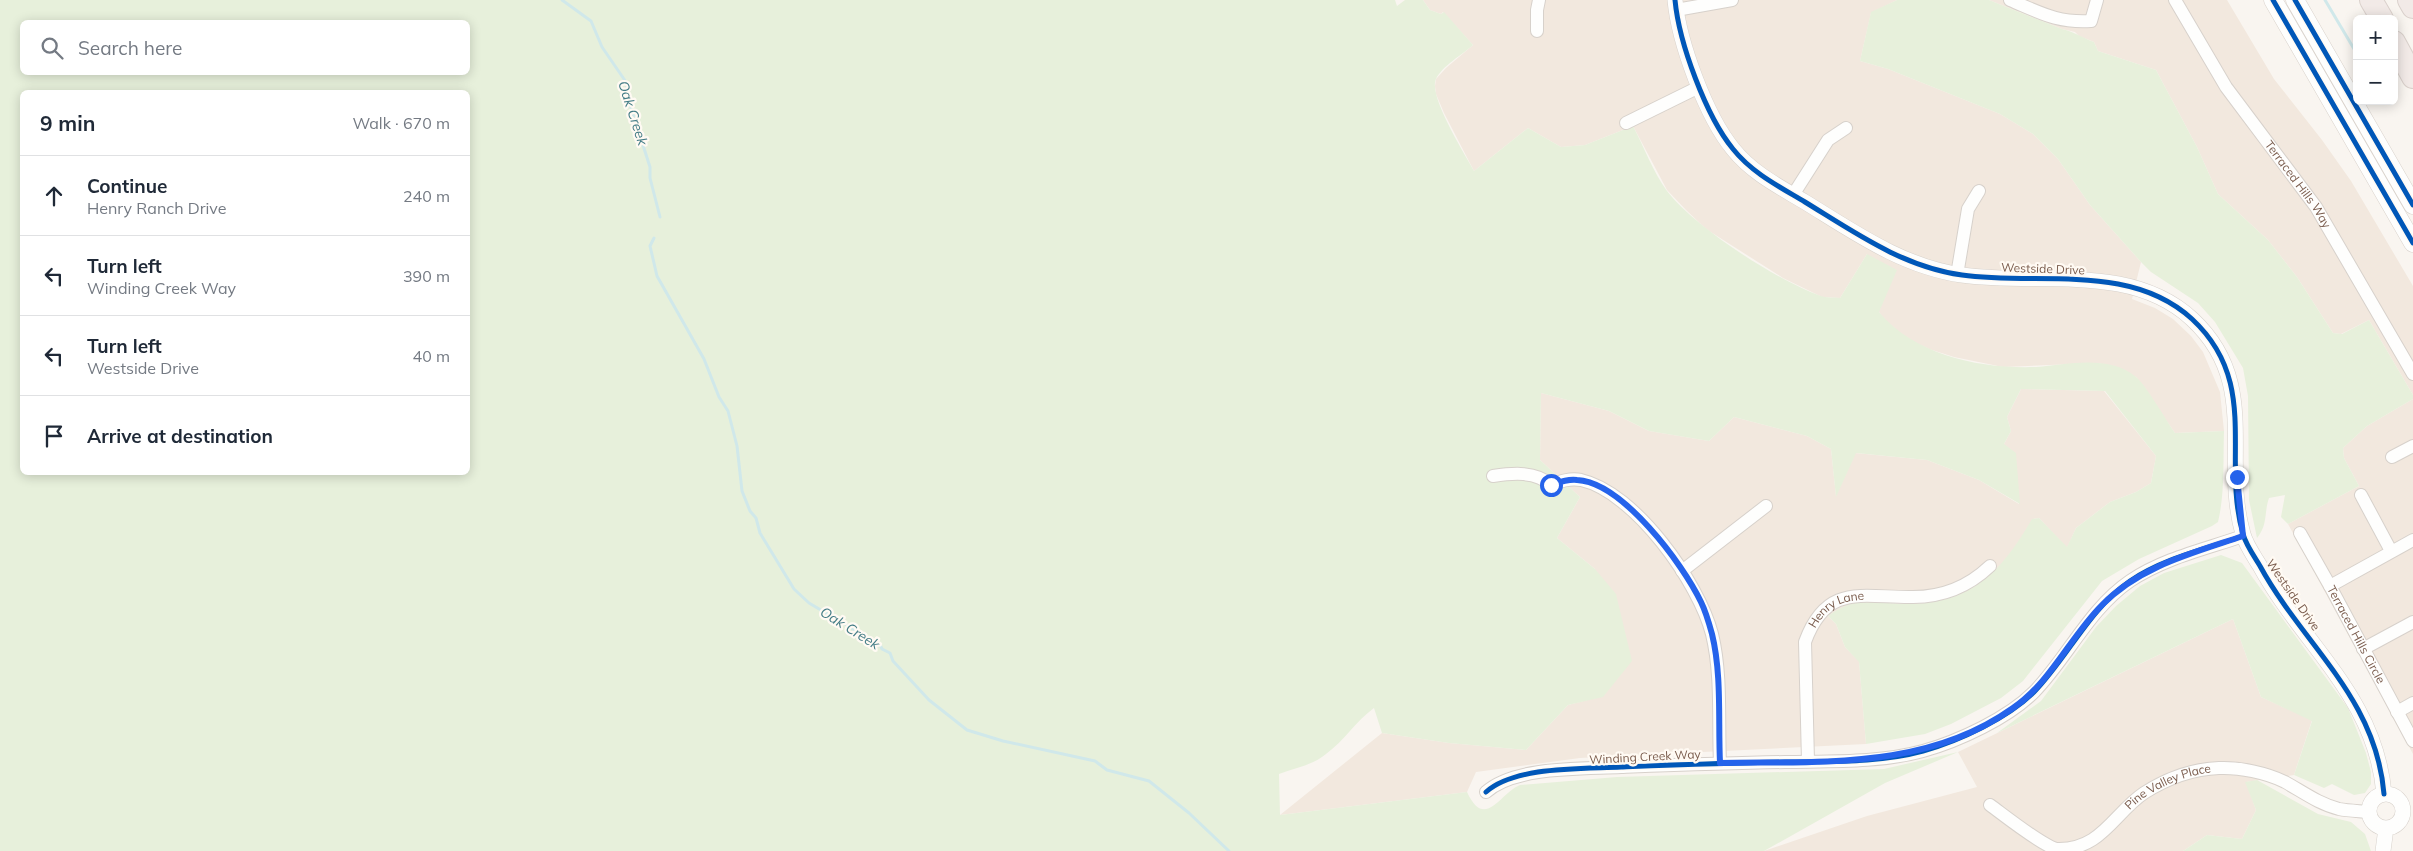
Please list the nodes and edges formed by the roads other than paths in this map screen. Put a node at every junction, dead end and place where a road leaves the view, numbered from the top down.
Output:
1 (1539, 0) edge
2 (1732, 0) edge
3 (2010, 0) edge
4 (2097, 0) edge
5 (2175, 0) edge
6 (2273, 0) edge
7 (2295, 0) edge
8 (2372, 0) edge
9 (2409, 0) edge
10 (1675, 5) edge
11 (2413, 8) edge
12 (2380, 15) edge
13 (1538, 31) dead end
14 (2398, 49) edge
15 (2413, 76) edge
16 (1699, 87) junction
17 (1626, 123) dead end
18 (1846, 128) dead end
19 (1979, 191) dead end
20 (1793, 195) junction
21 (2413, 205) edge
22 (2413, 243) edge
23 (1957, 274) junction
24 (2413, 374) edge
25 (2413, 446) edge
26 (2392, 457) dead end
27 (1493, 476) dead end
28 (2361, 495) dead end
29 (1766, 506) dead end
30 (2300, 533) dead end
31 (2243, 536) junction
32 (2413, 540) edge
33 (2391, 551) junction
34 (1990, 566) dead end
35 (1682, 571) junction
36 (2330, 586) junction
37 (2413, 622) edge
38 (2363, 649) junction
39 (2413, 703) edge
40 (2397, 712) junction
41 (2413, 741) edge
42 (1808, 761) junction
43 (1720, 763) junction
44 (1486, 792) dead end
45 (2384, 794) junction
46 (1990, 805) dead end
47 (2408, 811) edge
48 (2369, 812) junction
49 (2386, 828) junction
50 (2383, 851) edge

1 - 13 street
2 - 10 street
3 - 4 street
5 - 24 street, Terraced Hills Way
6 - 22 main road
7 - 21 main road
8 - 12 highway
9 - 11 highway
10 - 16 street, Westside Drive
14 - 15 highway
16 - 17 street
16 - 20 street, Westside Drive
18 - 20 street
19 - 23 street
20 - 23 street, Westside Drive
23 - 31 street, Westside Drive
25 - 26 street
27 - 35 street
28 - 33 street
29 - 35 street
30 - 36 street
31 - 42 street, Winding Creek Way
31 - 45 street, Westside Drive
32 - 33 street, Terraced Hills Circle
33 - 36 street, Terraced Hills Circle
34 - 42 street, Henry Lane
35 - 43 street
36 - 38 street, Terraced Hills Circle
37 - 38 street
38 - 40 street, Terraced Hills Circle
39 - 40 street
40 - 41 street, Terraced Hills Circle
42 - 43 street, Winding Creek Way
43 - 44 street, Winding Creek Way
45 - 47 street
45 - 48 street
46 - 48 street, Pine Valley Place
47 - 49 street
48 - 49 street
49 - 50 street

